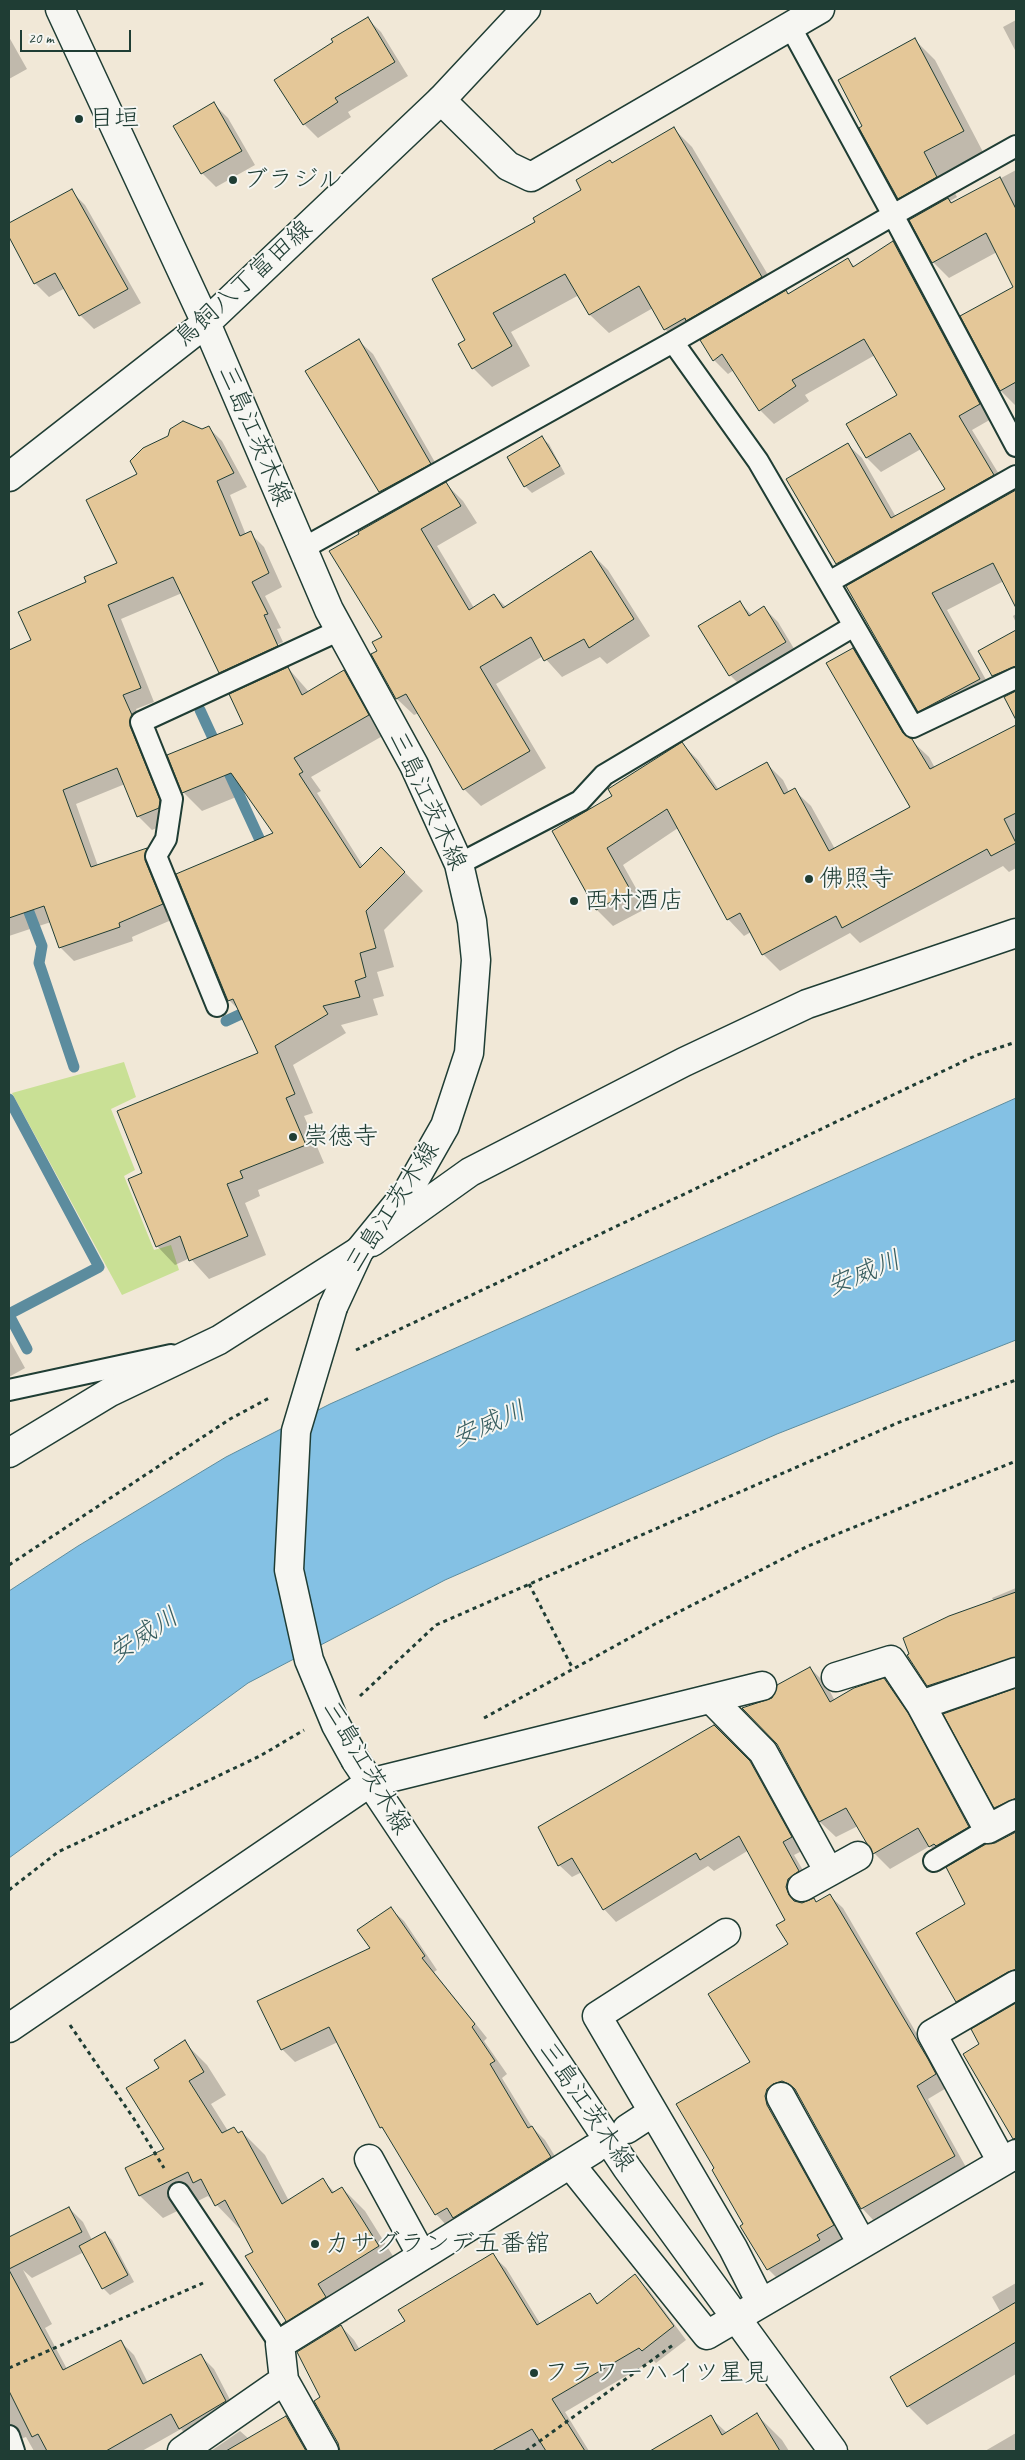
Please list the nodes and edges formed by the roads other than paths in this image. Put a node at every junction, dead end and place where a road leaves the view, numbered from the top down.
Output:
1 (60, 9) edge
2 (526, 9) edge
3 (820, 9) edge
4 (790, 26) junction
5 (441, 100) junction
6 (1016, 146) edge
7 (893, 216) junction
8 (206, 323) junction
9 (674, 342) junction
10 (1016, 446) edge
11 (1016, 476) edge
12 (9, 477) edge
13 (302, 549) junction
14 (828, 582) junction
15 (854, 626) junction
16 (340, 630) junction
17 (1016, 678) edge
18 (459, 864) junction
19 (1016, 933) edge
20 (217, 1006) dead end
21 (359, 1251) junction
22 (202, 1348) junction
23 (9, 1390) edge
24 (37, 1436) junction
25 (9, 1445) edge
26 (9, 1452) edge
27 (1016, 1672) edge
28 (836, 1677) dead end
29 (762, 1686) dead end
30 (711, 1699) junction
31 (922, 1705) junction
32 (362, 1772) junction
33 (1016, 1814) edge
34 (988, 1829) junction
35 (858, 1856) dead end
36 (934, 1861) dead end
37 (829, 1872) junction
38 (802, 1887) dead end
39 (726, 1933) dead end
40 (1016, 1985) edge
41 (9, 2028) edge
42 (781, 2097) dead end
43 (653, 2112) junction
44 (627, 2129) dead end
45 (594, 2149) dead end
46 (1009, 2158) edge
47 (369, 2159) dead end
48 (570, 2164) junction
49 (178, 2193) road end
50 (862, 2244) junction
51 (422, 2256) junction
52 (761, 2303) junction
53 (736, 2318) junction
54 (280, 2344) junction
55 (284, 2380) junction
56 (9, 2436) edge
57 (14, 2451) edge
58 (182, 2451) edge
59 (324, 2451) edge
60 (833, 2451) edge

1 - 8 street, 三島江茨木線
2 - 5 street, 鳥飼八丁富田線
3 - 4 street
4 - 5 street
4 - 7 lane
5 - 8 street, 鳥飼八丁富田線
6 - 7 lane
7 - 9 lane
7 - 10 lane
8 - 12 street, 鳥飼八丁富田線
8 - 13 street, 三島江茨木線
9 - 13 lane
9 - 14 lane
11 - 14 lane
13 - 16 street, 三島江茨木線
14 - 15 lane
15 - 17 lane
15 - 18 lane
16 - 18 street, 三島江茨木線
16 - 20 lane
18 - 21 street, 三島江茨木線
19 - 21 street
21 - 22 street
21 - 32 street, 三島江茨木線, bridge
22 - 23 lane
22 - 24 street
24 - 25 street
24 - 26 street
27 - 31 street
28 - 31 street
29 - 30 street
30 - 32 street
30 - 37 street
31 - 34 street
32 - 41 street
32 - 53 street, 三島江茨木線
33 - 34 street
34 - 36 lane
35 - 37 street
37 - 38 street
39 - 43 street
40 - 46 street
42 - 50 street
43 - 44 street
43 - 52 street
45 - 48 street
46 - 50 street
47 - 51 street
48 - 51 street
48 - 53 street
49 - 54 lane
50 - 52 street
51 - 54 street
52 - 53 street
53 - 60 street, 三島江茨木線
54 - 55 street
55 - 58 street
55 - 59 street
56 - 57 lane

